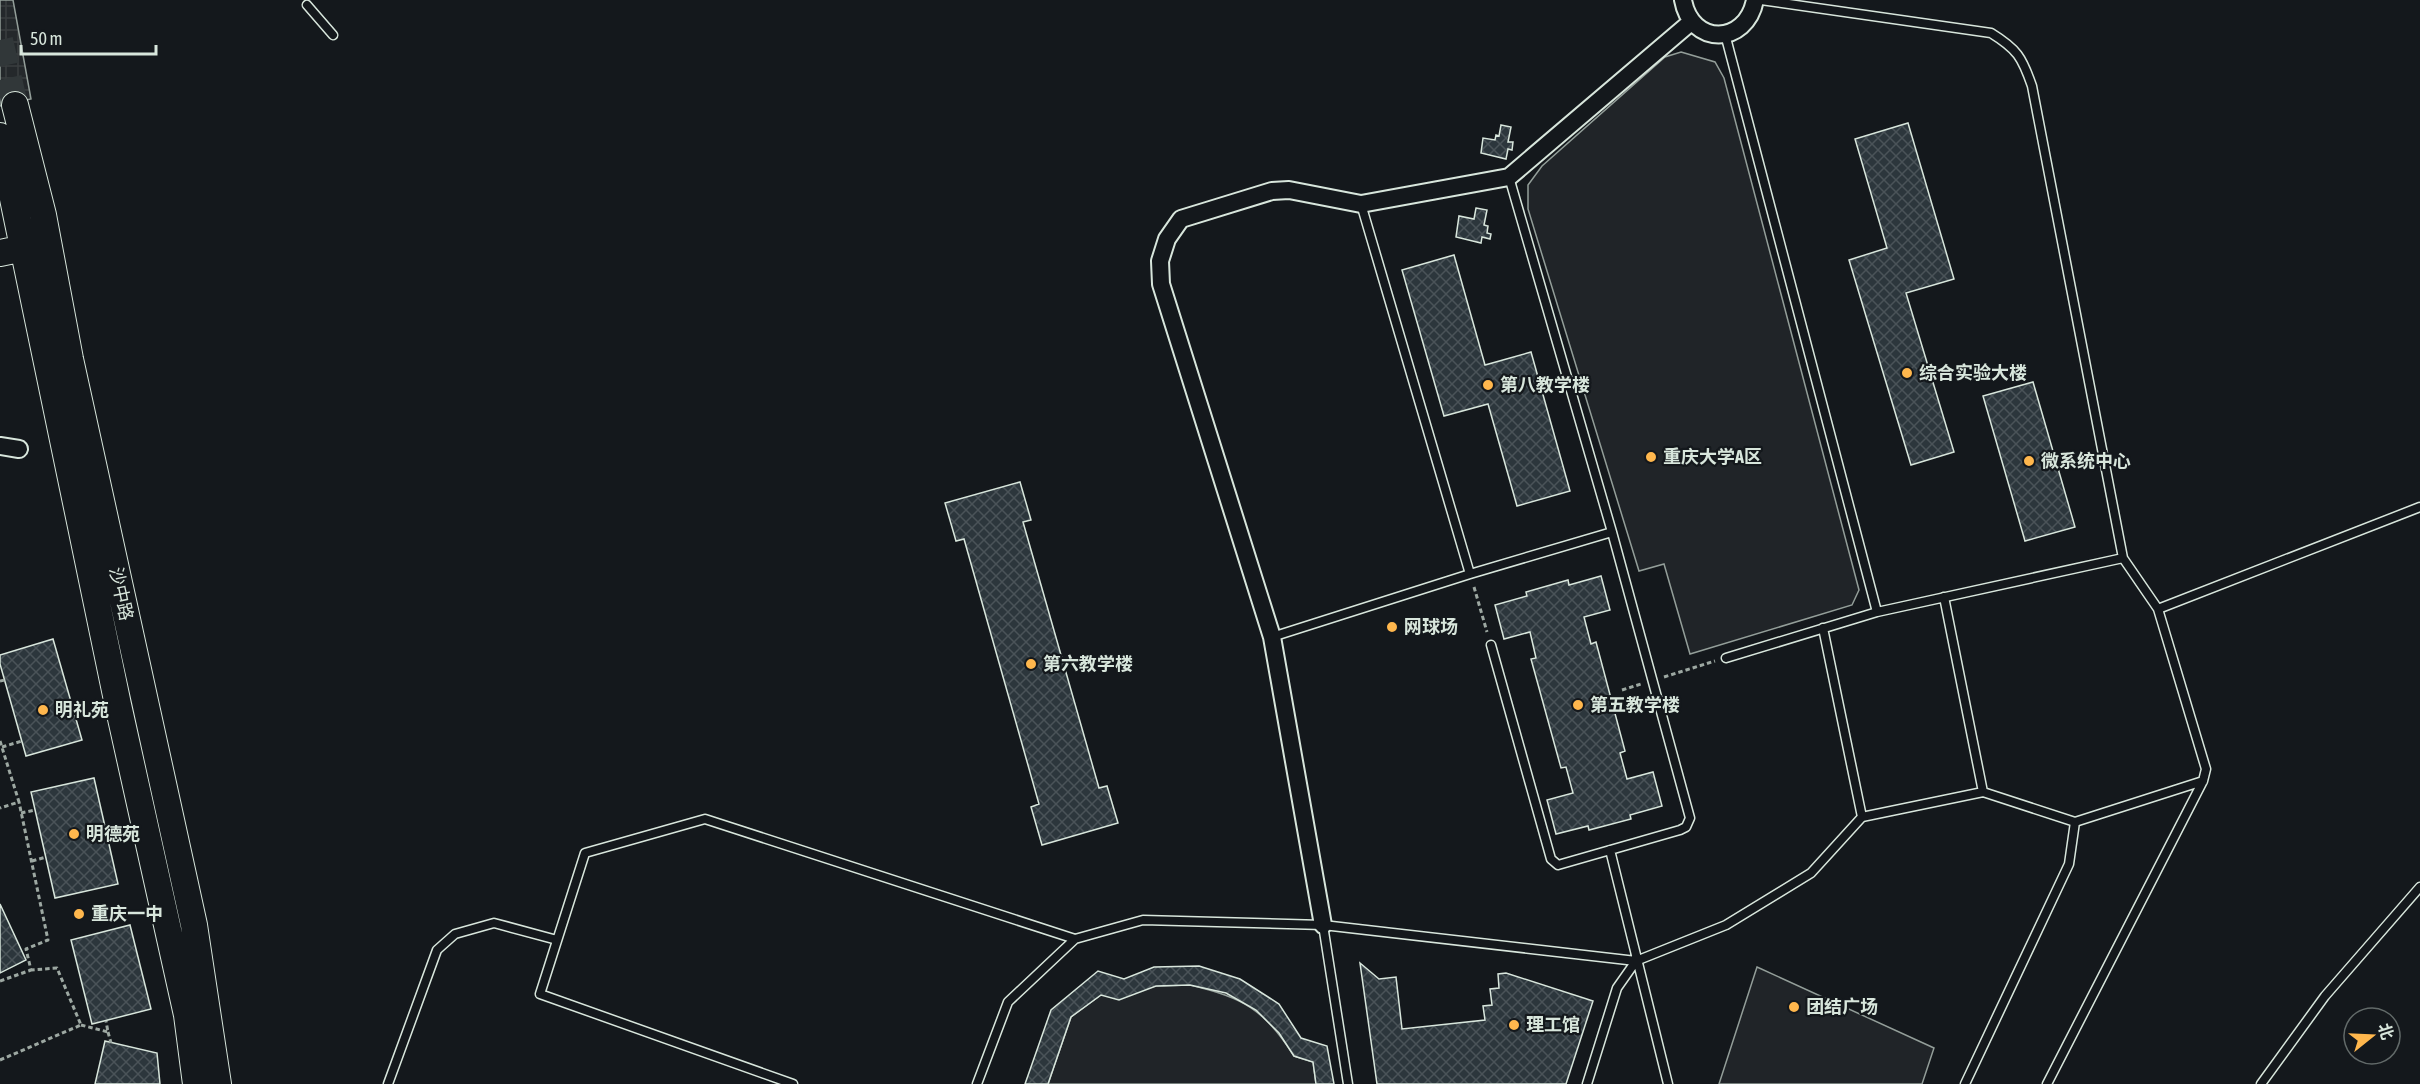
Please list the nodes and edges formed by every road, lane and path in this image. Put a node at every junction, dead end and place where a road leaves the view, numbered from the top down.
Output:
1 (1683, 0) edge
2 (1755, 0) edge
3 (1761, 0) edge
4 (306, 2) edge
5 (1691, 21) junction
6 (1725, 34) junction
7 (333, 35) dead end
8 (15, 105) tunnel mouth
9 (0, 136) edge
10 (1509, 177) junction
11 (1361, 204) junction
12 (12, 250) edge
13 (0, 446) edge
14 (20, 449) dead end
15 (2420, 507) edge
16 (1612, 532) junction
17 (2123, 558) junction
18 (1470, 574) junction
19 (1944, 597) junction
20 (2158, 609) junction
21 (1877, 612) junction
22 (1823, 628) junction
23 (1272, 637) junction
24 (1491, 645) joint
25 (1726, 658) joint
26 (1653, 680) junction
27 (1622, 690) dead end
28 (0, 741) edge
29 (22, 741) dead end
30 (2, 747) junction
31 (2203, 782) junction
32 (1983, 792) junction
33 (19, 802) junction
34 (0, 808) edge
35 (35, 810) dead end
36 (21, 813) junction
37 (1862, 817) junction
38 (2075, 822) junction
39 (1611, 850) junction
40 (46, 857) dead end
41 (32, 861) junction
42 (2420, 887) edge
43 (1323, 925) junction
44 (1075, 939) junction
45 (557, 940) junction
46 (1636, 961) junction
47 (31, 970) junction
48 (0, 981) edge
49 (106, 1020) dead end
50 (81, 1025) junction
51 (108, 1032) junction
52 (111, 1043) dead end
53 (0, 1060) edge
54 (196, 1084) edge
55 (218, 1084) edge
56 (388, 1084) edge
57 (793, 1084) edge
58 (977, 1084) edge
59 (1348, 1084) edge
60 (1587, 1084) edge
61 (1668, 1084) edge
62 (1965, 1084) edge
63 (2047, 1084) edge
64 (2261, 1084) edge

1 - 5 street
2 - 6 street
3 - 17 lane
4 - 7 lane
5 - 6 street
5 - 10 street
6 - 21 lane
8 - 55 main road, 沙中路
9 - 12 main road, 沙中路
10 - 11 street
10 - 16 lane
11 - 18 lane
11 - 23 street
12 - 54 main road, 沙中路
13 - 14 street
15 - 20 lane
16 - 18 lane
16 - 26 lane
17 - 19 lane
17 - 20 lane
18 - 23 lane
18 - 24 path
19 - 21 lane
19 - 32 lane
20 - 31 lane
21 - 22 lane
22 - 25 lane
22 - 37 lane
23 - 43 street
24 - 39 lane
25 - 26 path
26 - 27 path
26 - 39 lane
28 - 30 path
29 - 30 path
30 - 33 path
31 - 38 lane
31 - 63 lane
32 - 37 lane
32 - 38 lane
33 - 34 path
33 - 36 path
35 - 36 path
36 - 41 path
37 - 46 lane
38 - 62 lane
39 - 46 lane
40 - 41 path
41 - 47 path
42 - 64 lane
43 - 44 lane
43 - 46 lane
43 - 59 lane
44 - 45 lane
44 - 58 lane
45 - 56 lane
45 - 57 lane
46 - 60 lane
46 - 61 lane
47 - 48 path
47 - 50 path
49 - 51 path
50 - 51 path
50 - 53 path
51 - 52 path

